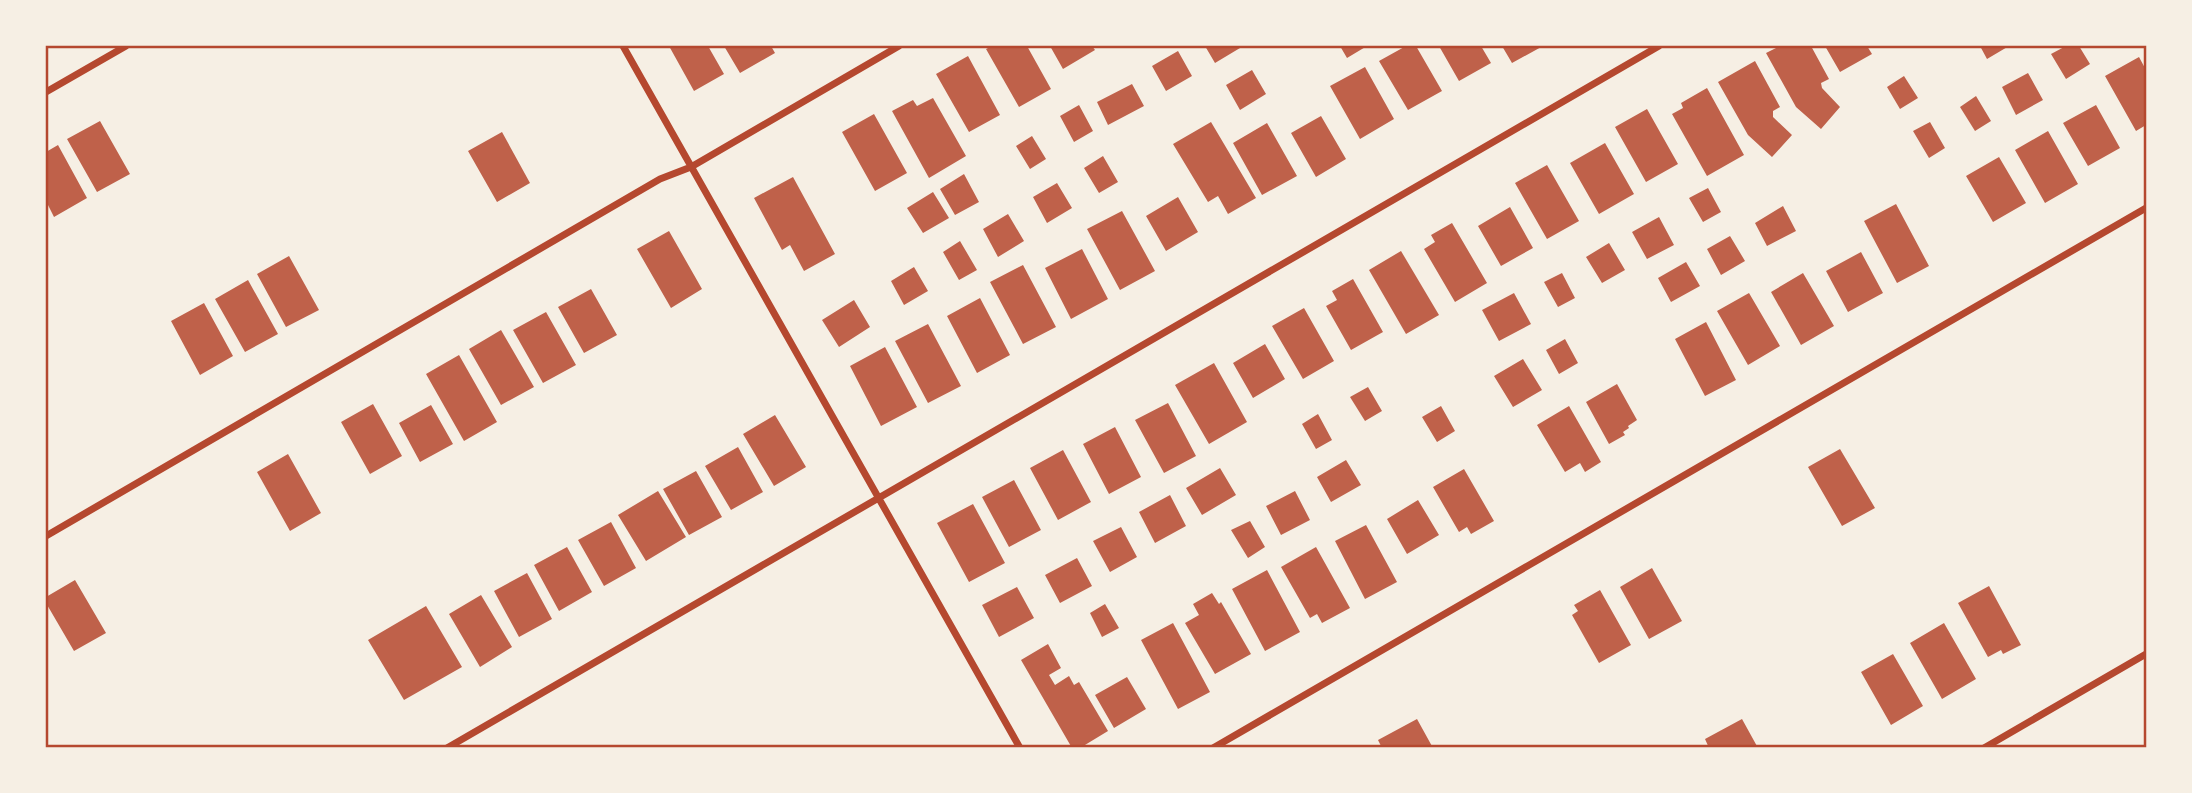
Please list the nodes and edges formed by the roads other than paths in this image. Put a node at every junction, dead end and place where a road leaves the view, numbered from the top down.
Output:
1 (126, 46) edge
2 (623, 46) edge
3 (899, 46) edge
4 (1658, 46) edge
5 (46, 92) edge
6 (691, 167) junction
7 (2147, 208) edge
8 (878, 497) junction
9 (46, 536) edge
10 (2147, 654) edge
11 (447, 747) edge
12 (1020, 747) edge
13 (1213, 747) edge
14 (1984, 747) edge

1 - 5 street
2 - 6 street
3 - 6 street
4 - 8 street
6 - 8 street
6 - 9 street
7 - 13 street
8 - 11 street
8 - 12 street
10 - 14 street

